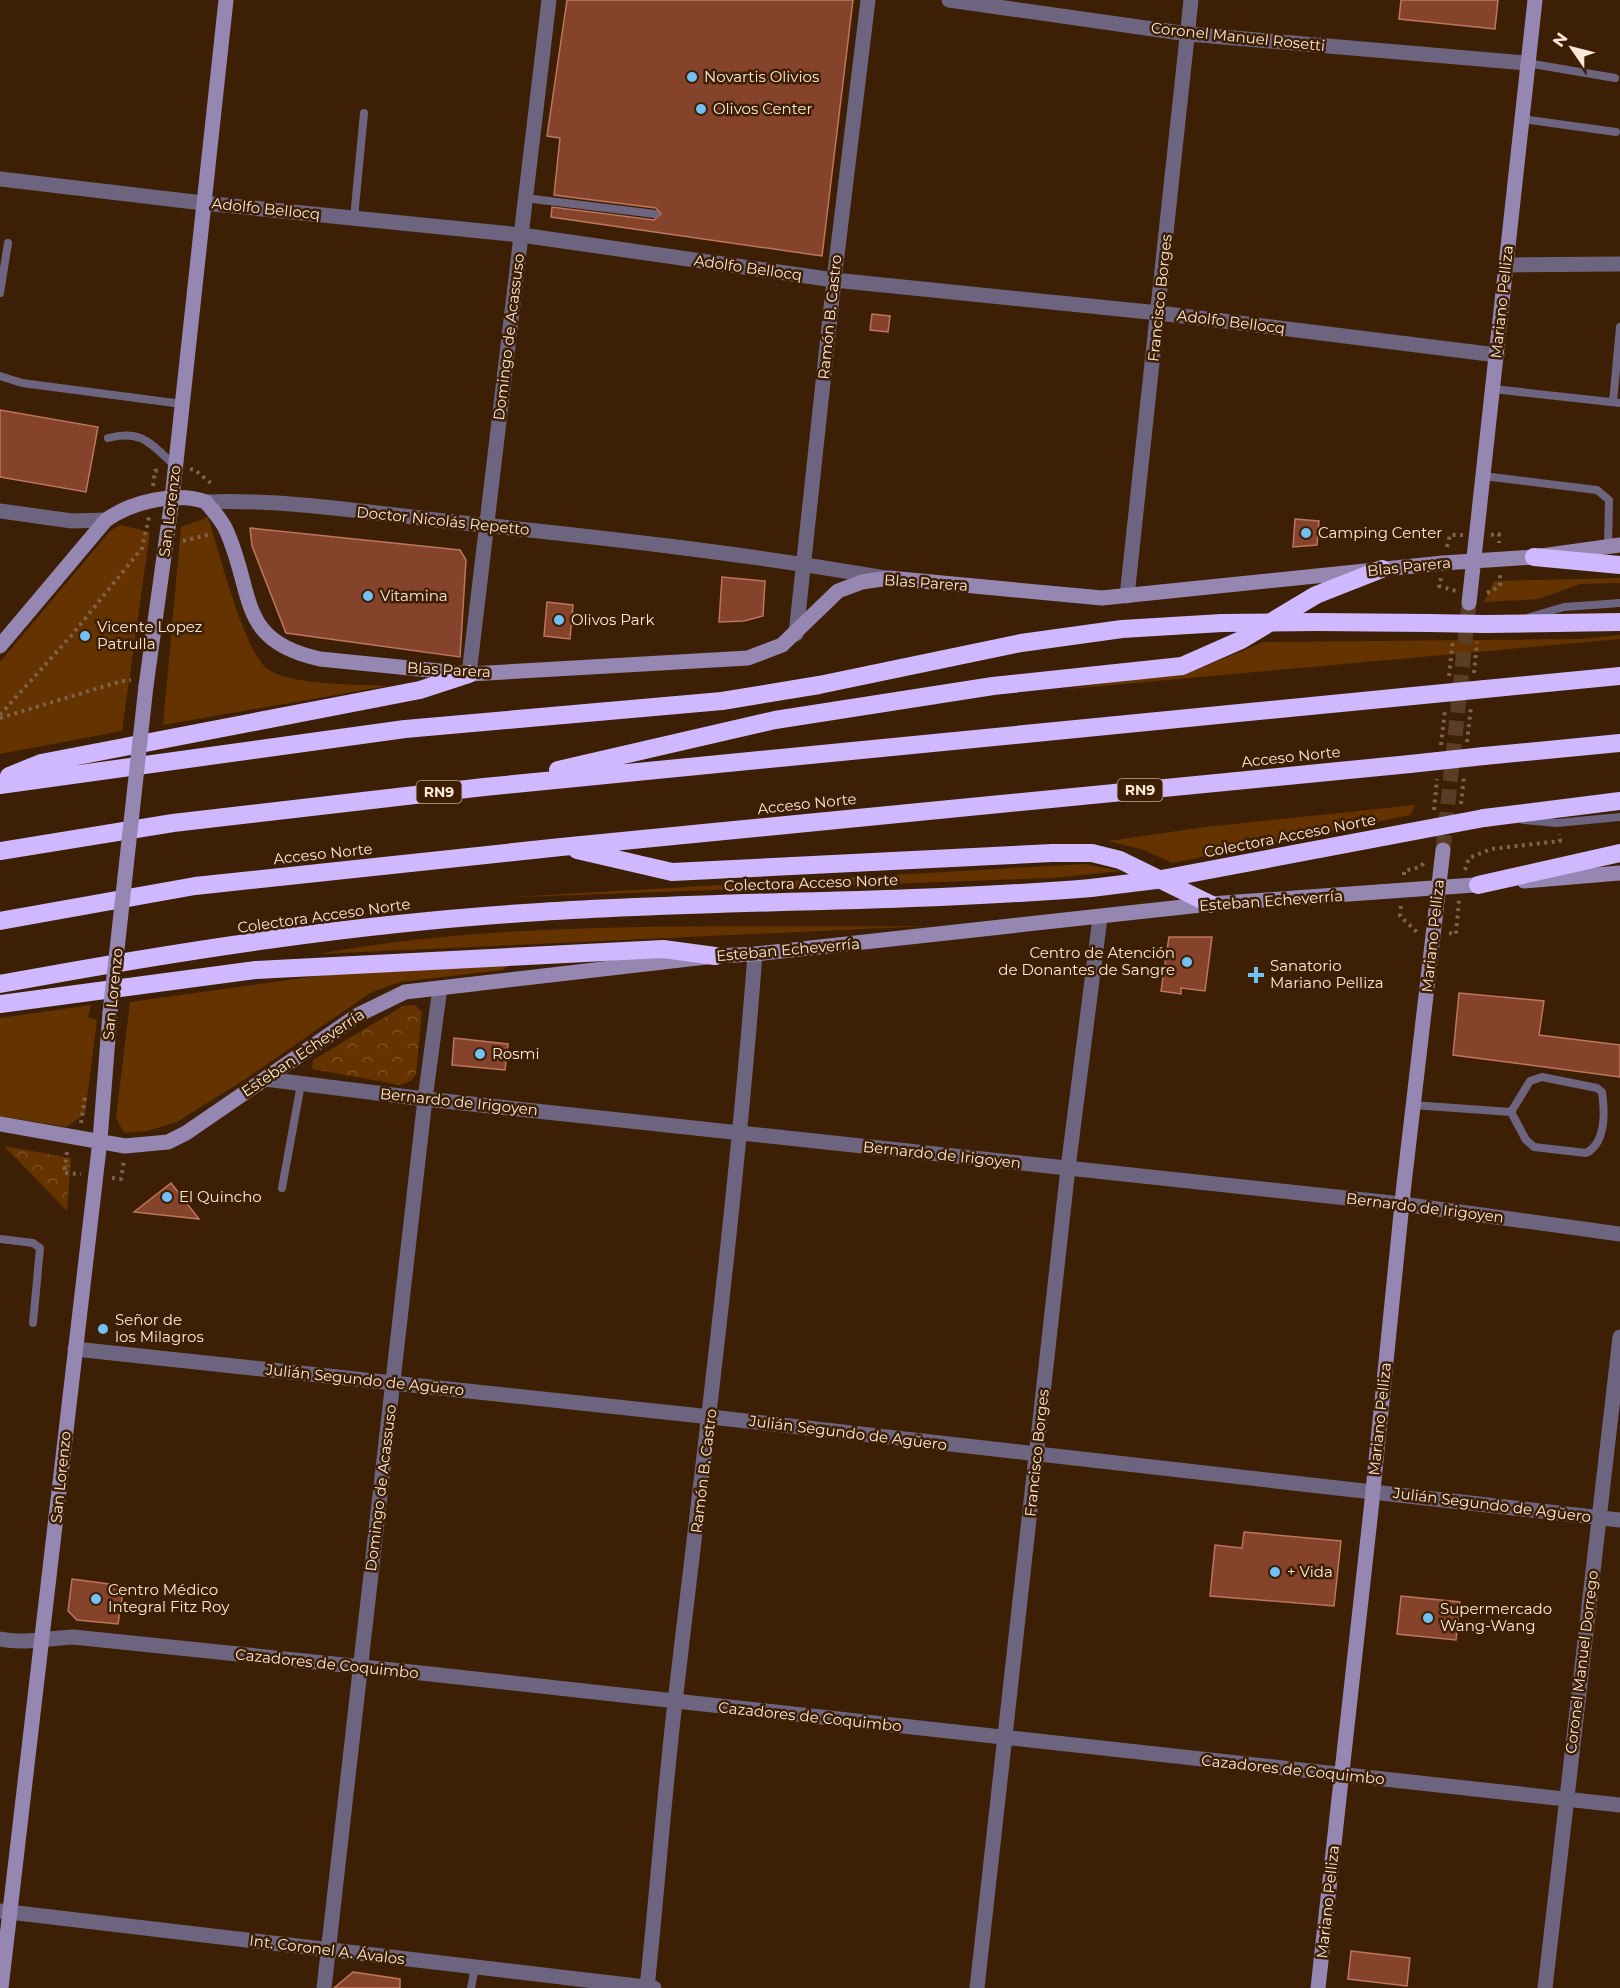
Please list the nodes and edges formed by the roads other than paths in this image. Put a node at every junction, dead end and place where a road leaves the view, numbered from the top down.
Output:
1 (226, 0) edge
2 (549, 0) edge
3 (868, 0) edge
4 (949, 0) edge
5 (1191, 0) edge
6 (1534, 0) edge
7 (1188, 34) junction
8 (1527, 63) junction
9 (1615, 78) dead end
10 (364, 113) dead end
11 (1522, 119) junction
12 (1616, 132) dead end
13 (0, 178) edge
14 (525, 198) junction
15 (203, 203) junction
16 (655, 214) dead end
17 (354, 218) junction
18 (521, 236) junction
19 (8, 243) dead end
20 (1620, 264) edge
21 (1506, 265) junction
22 (834, 280) junction
23 (0, 293) edge
24 (1159, 313) junction
25 (1620, 327) edge
26 (1497, 355) junction
27 (0, 376) edge
28 (1493, 390) junction
29 (1617, 402) edge
30 (182, 404) junction
31 (108, 438) dead end
32 (176, 467) junction
33 (1483, 476) junction
34 (172, 499) junction
35 (206, 502) junction
36 (0, 511) edge
37 (106, 520) junction
38 (487, 525) junction
39 (1614, 546) edge
40 (1534, 557) junction
41 (1474, 561) junction
42 (804, 564) junction
43 (1620, 565) edge
44 (1382, 569) junction
45 (889, 578) junction
46 (1127, 597) junction
47 (1469, 603) tunnel mouth
48 (1620, 603) edge
49 (1620, 622) edge
50 (1504, 624) junction
51 (796, 634) junction
52 (0, 646) edge
53 (469, 674) junction
54 (1620, 676) edge
55 (1620, 743) edge
56 (0, 779) edge
57 (0, 786) edge
58 (484, 787) junction
59 (1620, 801) edge
60 (1488, 817) junction
61 (1620, 817) edge
62 (561, 847) junction
63 (1443, 850) tunnel mouth
64 (0, 851) edge
65 (1620, 853) edge
66 (1620, 873) edge
67 (1478, 885) junction
68 (1438, 888) junction
69 (1210, 904) junction
70 (1100, 918) junction
71 (0, 921) edge
72 (755, 954) junction
73 (715, 956) junction
74 (0, 984) edge
75 (440, 988) junction
76 (0, 1004) edge
77 (265, 1079) junction
78 (301, 1084) junction
79 (425, 1099) junction
80 (1413, 1105) junction
81 (1511, 1112) junction
82 (0, 1124) edge
83 (740, 1133) junction
84 (100, 1140) junction
85 (1068, 1168) junction
86 (282, 1188) dead end
87 (1402, 1204) junction
88 (1620, 1233) edge
89 (0, 1239) edge
90 (33, 1323) dead end
91 (1620, 1337) edge
92 (75, 1349) junction
93 (393, 1383) junction
94 (711, 1417) junction
95 (1037, 1455) junction
96 (1373, 1491) junction
97 (1599, 1518) junction
98 (1620, 1521) edge
99 (44, 1638) junction
100 (0, 1640) edge
101 (359, 1667) junction
102 (675, 1703) junction
103 (1005, 1737) junction
104 (1342, 1776) junction
105 (1566, 1798) junction
106 (1620, 1805) edge
107 (5, 1911) edge
108 (329, 1950) junction
109 (475, 1967) junction
110 (1, 1988) edge
111 (324, 1988) edge
112 (471, 1988) edge
113 (649, 1988) edge
114 (976, 1988) edge
115 (1318, 1988) edge
116 (1545, 1988) edge

1 - 15 street, San Lorenzo
2 - 14 street, Domingo de Acassuso
3 - 22 street, Ramón B. Castro
4 - 7 street, Coronel Manuel Rosetti
5 - 7 street, Francisco Borges
6 - 8 street, Mariano Pelliza
7 - 8 street, Coronel Manuel Rosetti
7 - 24 street, Francisco Borges
8 - 9 lane
8 - 11 street, Mariano Pelliza
10 - 17 lane
11 - 12 lane
11 - 21 street, Mariano Pelliza
13 - 15 street, Adolfo Bellocq
14 - 16 lane
14 - 18 street, Domingo de Acassuso
15 - 17 street, Adolfo Bellocq
15 - 30 street, San Lorenzo
17 - 18 street, Adolfo Bellocq
18 - 22 street, Adolfo Bellocq
18 - 38 street, Domingo de Acassuso
19 - 23 lane
20 - 21 street
21 - 26 street, Mariano Pelliza
22 - 24 street, Adolfo Bellocq
22 - 42 street, Ramón B. Castro
24 - 26 street, Adolfo Bellocq
24 - 46 street, Francisco Borges
25 - 29 lane
26 - 28 street, Mariano Pelliza
27 - 30 lane
28 - 29 lane
28 - 33 street, Mariano Pelliza
30 - 32 street, San Lorenzo
31 - 32 lane
32 - 34 street, San Lorenzo
33 - 39 lane
33 - 41 street, Mariano Pelliza
34 - 35 street, Doctor Nicolás Repetto
34 - 37 street, Doctor Nicolás Repetto
34 - 84 street, San Lorenzo, bridge
35 - 38 street, Doctor Nicolás Repetto
35 - 53 street, Blas Parera
36 - 37 street, Doctor Nicolás Repetto
37 - 52 street
38 - 42 street, Doctor Nicolás Repetto
38 - 53 street, Domingo de Acassuso
39 - 40 street, Blas Parera
40 - 41 street, Blas Parera
40 - 43 highway
41 - 44 street, Blas Parera
41 - 47 street, Mariano Pelliza
42 - 45 street, Doctor Nicolás Repetto
42 - 51 street, Ramón B. Castro
44 - 46 street, Blas Parera
44 - 58 highway
45 - 46 street, Blas Parera
45 - 51 street, Blas Parera
48 - 50 lane
49 - 50 highway
50 - 57 highway, bridge
51 - 53 street, Blas Parera
53 - 56 highway
54 - 58 highway, RN9, bridge
55 - 62 highway, Acceso Norte / RN9, bridge
58 - 64 highway, RN9
59 - 60 highway, Colectora Acceso Norte
60 - 61 lane
60 - 74 highway, Colectora Acceso Norte, bridge
62 - 69 highway
62 - 71 highway, Acceso Norte / RN9
63 - 68 street, Mariano Pelliza
65 - 67 highway
66 - 67 street, Esteban Echeverría
67 - 68 street, Esteban Echeverría
68 - 69 street, Esteban Echeverría
68 - 80 street, Mariano Pelliza
69 - 70 street, Esteban Echeverría
70 - 72 street, Esteban Echeverría
70 - 85 street, Francisco Borges
72 - 73 street, Esteban Echeverría
72 - 83 street, Ramón B. Castro
73 - 75 street, Esteban Echeverría
73 - 76 highway
75 - 77 street, Esteban Echeverría
75 - 79 street, Domingo de Acassuso
77 - 78 street, Bernardo de Irigoyen
77 - 84 street, Esteban Echeverría
78 - 79 street, Bernardo de Irigoyen
78 - 86 lane
79 - 83 street, Bernardo de Irigoyen
79 - 93 street, Domingo de Acassuso
80 - 81 lane
80 - 87 street, Mariano Pelliza
81 - 81 lane
82 - 84 street, Esteban Echeverría
83 - 85 street, Bernardo de Irigoyen
83 - 94 street, Ramón B. Castro
84 - 92 street, San Lorenzo
85 - 87 street, Bernardo de Irigoyen
85 - 95 street, Francisco Borges
87 - 88 street, Bernardo de Irigoyen
87 - 96 street, Mariano Pelliza
89 - 90 lane
91 - 97 street, Coronel Manuel Dorrego
92 - 93 street, Julián Segundo de Agüero
92 - 99 street, San Lorenzo
93 - 94 street, Julián Segundo de Agüero
93 - 101 street, Domingo de Acassuso
94 - 95 street, Julián Segundo de Agüero
94 - 102 street, Ramón B. Castro
95 - 96 street, Julián Segundo de Agüero
95 - 103 street, Francisco Borges
96 - 97 street, Julián Segundo de Agüero
96 - 104 street, Mariano Pelliza
97 - 98 street, Julián Segundo de Agüero
97 - 105 street, Coronel Manuel Dorrego
99 - 100 street, Cazadores de Coquimbo
99 - 101 street, Cazadores de Coquimbo
99 - 107 street, San Lorenzo
101 - 102 street, Cazadores de Coquimbo
101 - 108 street, Domingo de Acassuso
102 - 103 street, Cazadores de Coquimbo
102 - 113 street, Ramón B. Castro
103 - 104 street, Cazadores de Coquimbo
103 - 114 street, Francisco Borges
104 - 105 street, Cazadores de Coquimbo
104 - 115 street, Mariano Pelliza
105 - 106 street, Cazadores de Coquimbo
105 - 116 street, Coronel Manuel Dorrego
107 - 108 street, Int. Coronel A. Ávalos
107 - 110 street, San Lorenzo
108 - 109 street, Int. Coronel A. Ávalos
108 - 111 street, Domingo de Acassuso
109 - 112 lane
109 - 113 street, Int. Coronel A. Ávalos

